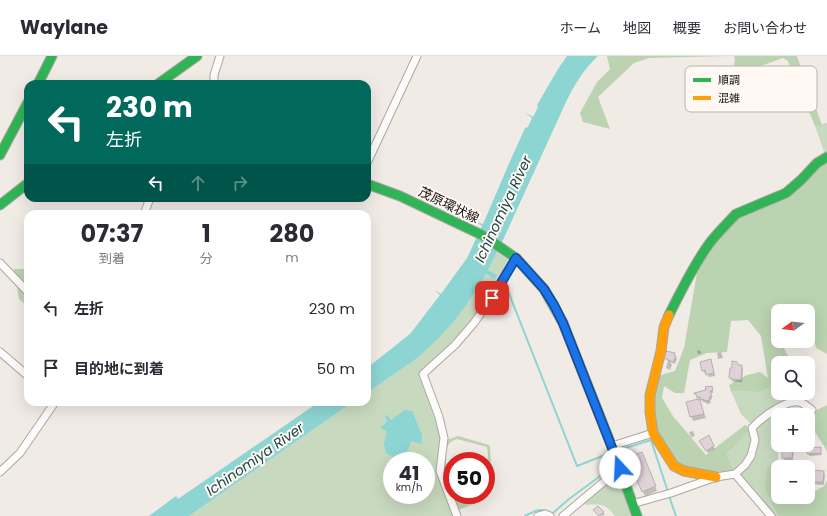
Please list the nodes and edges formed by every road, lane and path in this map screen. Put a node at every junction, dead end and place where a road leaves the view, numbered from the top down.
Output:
1 (52, 56) edge
2 (197, 56) edge
3 (220, 56) edge
4 (417, 56) edge
5 (40, 80) edge
6 (164, 80) edge
7 (214, 80) edge
8 (24, 110) edge
9 (371, 154) edge
10 (0, 155) edge
11 (827, 157) edge
12 (371, 185) edge
13 (24, 186) edge
14 (0, 205) edge
15 (516, 258) junction
16 (0, 263) edge
17 (24, 288) edge
18 (0, 352) edge
19 (24, 373) edge
20 (52, 406) edge
21 (779, 408) edge
22 (809, 408) edge
23 (771, 412) edge
24 (653, 432) junction
25 (613, 450) junction
26 (620, 468) junction
27 (0, 472) edge
28 (735, 474) junction
29 (716, 477) junction
30 (632, 504) junction
31 (457, 516) edge
32 (538, 516) edge
33 (550, 516) edge
34 (563, 516) edge
35 (636, 516) edge
36 (771, 516) edge

1 - 5 main road
2 - 6 main road
3 - 7 street
4 - 9 street
8 - 10 main road
11 - 24 main road
12 - 15 main road, 茂原環状線
13 - 14 main road
15 - 25 main road, 茂原環状線
15 - 31 street
16 - 17 street
18 - 19 street
20 - 27 street
21 - 22 street
23 - 28 street
24 - 25 street
24 - 29 main road
25 - 26 main road, 茂原環状線
26 - 30 main road, 茂原環状線
26 - 34 street
28 - 29 street
28 - 36 street
29 - 30 street
30 - 35 main road, 茂原環状線
32 - 33 street

